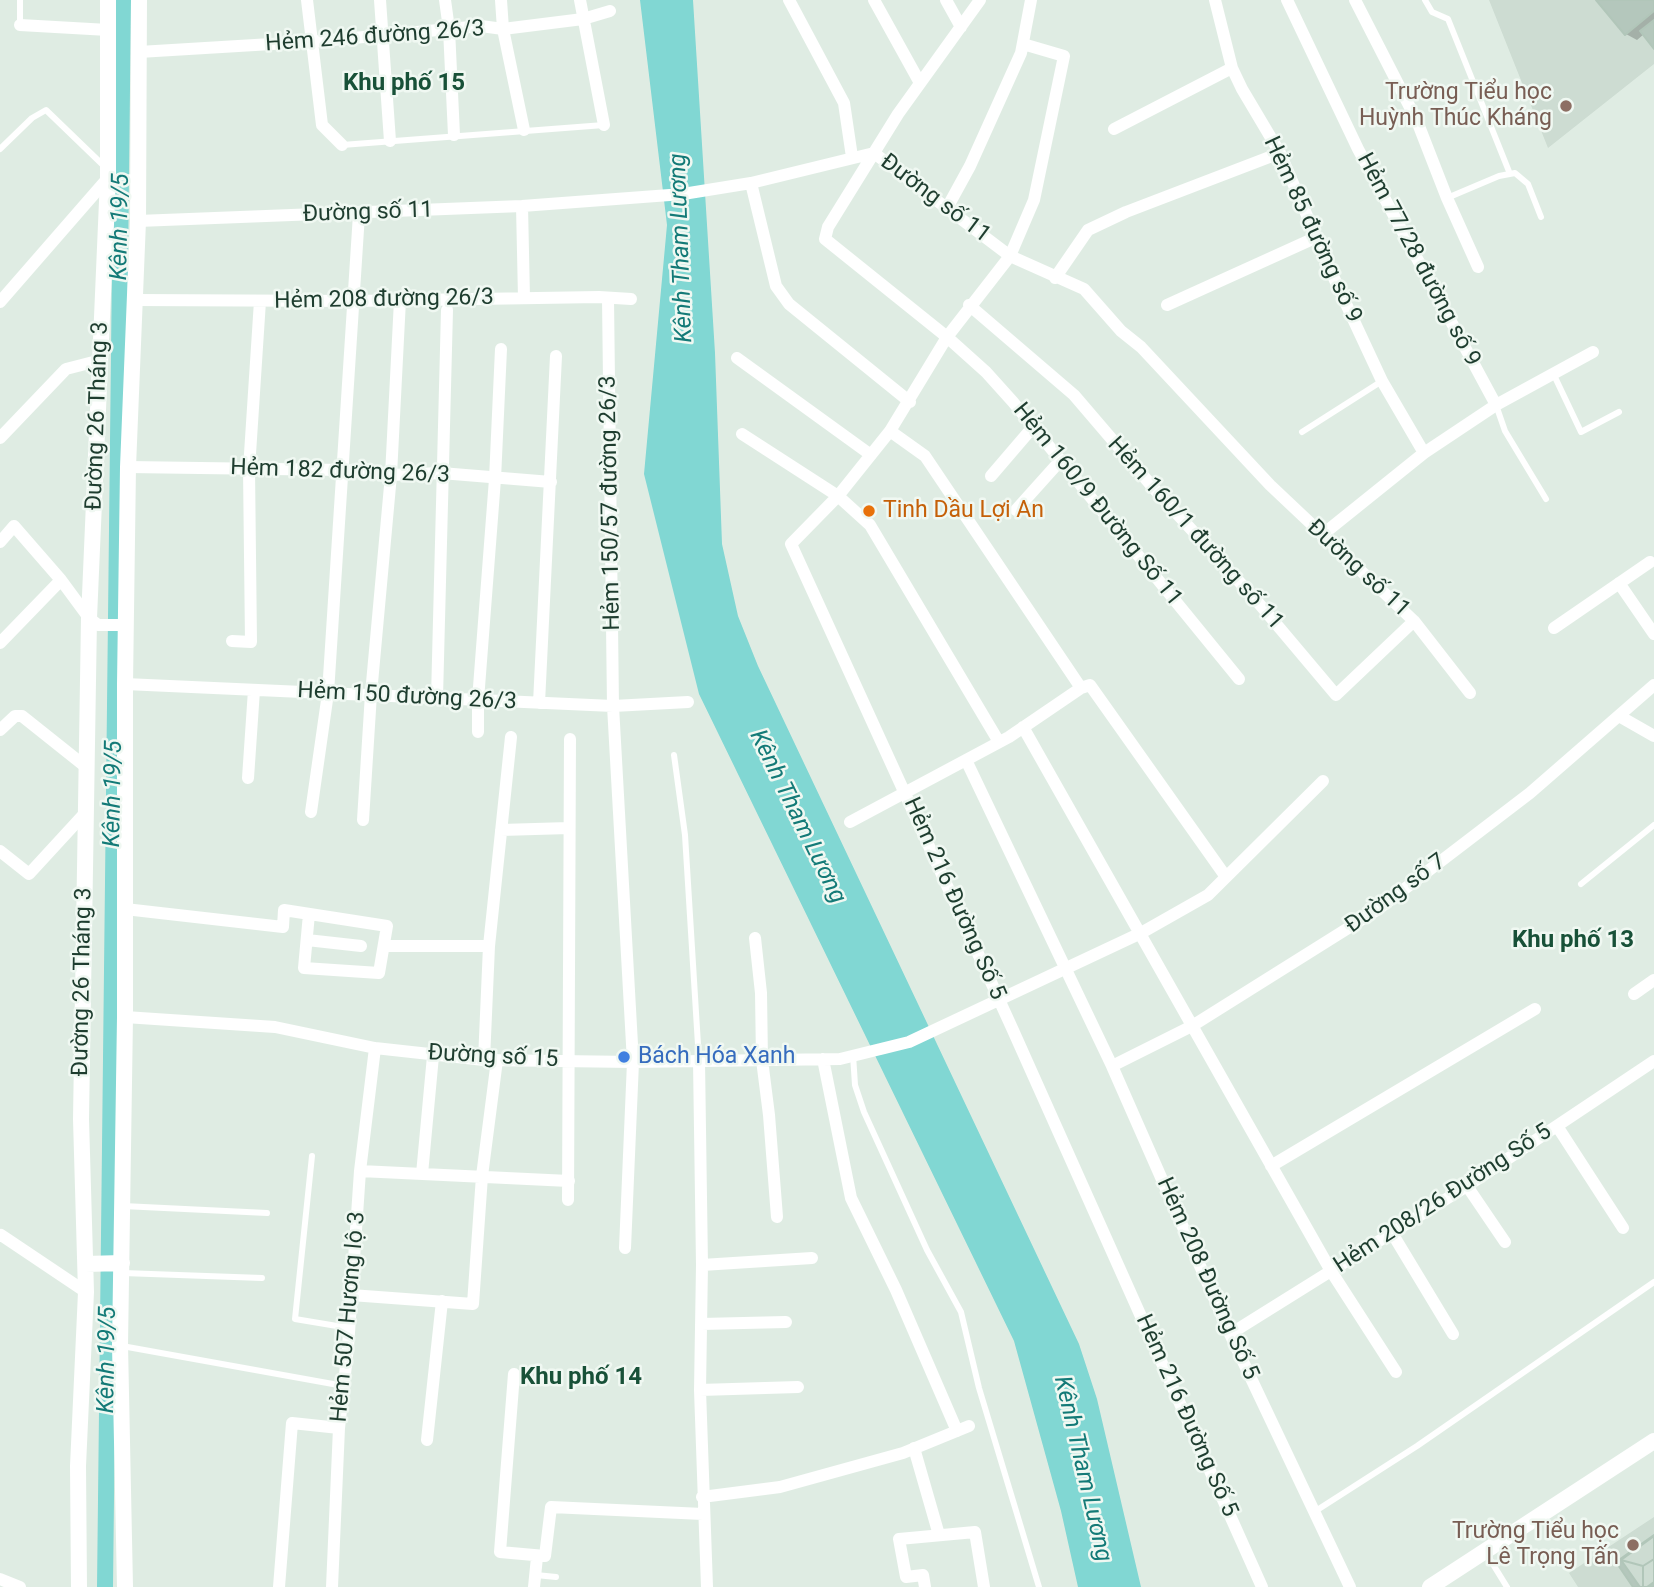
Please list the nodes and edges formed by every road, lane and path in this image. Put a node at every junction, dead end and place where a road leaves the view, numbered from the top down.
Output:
1 (20, 0) edge
2 (108, 0) edge
3 (139, 0) edge
4 (307, 0) edge
5 (380, 0) edge
6 (445, 0) edge
7 (501, 0) edge
8 (580, 0) edge
9 (789, 0) edge
10 (874, 0) edge
11 (946, 0) edge
12 (980, 0) edge
13 (1031, 0) edge
14 (1215, 0) edge
15 (1287, 0) edge
16 (1355, 0) edge
17 (1425, 0) edge
18 (610, 11) dead end
19 (583, 19) junction
20 (20, 25) joint
21 (961, 27) junction
22 (449, 29) junction
23 (503, 29) junction
24 (108, 30) junction
25 (383, 35) junction
26 (310, 42) junction
27 (1023, 44) junction
28 (139, 52) junction
29 (1232, 68) junction
30 (920, 83) junction
31 (604, 125) joint
32 (1114, 129) dead end
33 (524, 130) junction
34 (454, 135) junction
35 (390, 141) junction
36 (342, 145) joint
37 (0, 149) edge
38 (874, 153) junction
39 (1280, 153) junction
40 (852, 158) junction
41 (108, 173) junction
42 (1510, 174) junction
43 (136, 177) junction
44 (751, 183) junction
45 (1447, 198) junction
46 (522, 206) junction
47 (947, 208) junction
48 (359, 214) junction
49 (1541, 217) dead end
50 (138, 221) junction
51 (1317, 237) junction
52 (1010, 256) junction
53 (1478, 267) dead end
54 (1055, 278) junction
55 (524, 298) junction
56 (608, 299) junction
57 (631, 299) dead end
58 (136, 300) junction
59 (400, 300) junction
60 (260, 301) junction
61 (352, 301) junction
62 (0, 302) edge
63 (969, 305) junction
64 (1167, 305) dead end
65 (447, 310) dead end
66 (947, 337) junction
67 (500, 349) dead end
68 (1593, 352) dead end
69 (556, 356) dead end
70 (737, 358) dead end
71 (101, 360) junction
72 (1553, 373) junction
73 (1382, 381) junction
74 (909, 402) junction
75 (1496, 405) junction
76 (1619, 412) dead end
77 (1033, 427) junction
78 (890, 431) junction
79 (1302, 432) dead end
80 (742, 434) dead end
81 (0, 438) edge
82 (1424, 453) junction
83 (871, 455) junction
84 (1060, 461) junction
85 (128, 467) junction
86 (249, 469) junction
87 (344, 470) junction
88 (441, 473) junction
89 (391, 475) junction
90 (991, 476) dead end
91 (495, 479) junction
92 (551, 482) junction
93 (838, 496) junction
94 (1546, 499) dead end
95 (1016, 510) dead end
96 (1322, 535) junction
97 (0, 542) edge
98 (1650, 562) dead end
99 (61, 580) junction
100 (1619, 583) junction
101 (1414, 621) junction
102 (93, 622) junction
103 (122, 626) junction
104 (1554, 628) dead end
105 (1654, 634) edge
106 (232, 641) dead end
107 (0, 643) edge
108 (1239, 679) dead end
109 (125, 684) junction
110 (1654, 685) edge
111 (1086, 686) junction
112 (254, 690) junction
113 (328, 693) junction
114 (1470, 693) dead end
115 (371, 694) junction
116 (437, 698) junction
117 (478, 700) junction
118 (688, 702) dead end
119 (538, 703) junction
120 (614, 706) junction
121 (1619, 716) junction
122 (1023, 727) junction
123 (0, 730) edge
124 (478, 732) dead end
125 (1654, 736) edge
126 (511, 737) dead end
127 (569, 739) dead end
128 (999, 742) junction
129 (674, 755) dead end
130 (966, 760) junction
131 (86, 767) junction
132 (247, 778) dead end
133 (1323, 781) dead end
134 (906, 792) junction
135 (311, 812) dead end
136 (86, 813) junction
137 (362, 820) dead end
138 (849, 822) dead end
139 (1654, 825) edge
140 (569, 828) junction
141 (501, 830) junction
142 (0, 851) edge
143 (1226, 877) junction
144 (1581, 884) dead end
145 (125, 909) junction
146 (310, 914) junction
147 (1141, 933) junction
148 (755, 938) dead end
149 (307, 940) junction
150 (361, 946) dead end
151 (384, 946) junction
152 (489, 946) junction
153 (1065, 969) junction
154 (1654, 980) edge
155 (1634, 994) dead end
156 (999, 1000) junction
157 (1535, 1009) dead end
158 (125, 1017) junction
159 (1192, 1026) junction
160 (375, 1048) junction
161 (858, 1054) junction
162 (433, 1056) junction
163 (823, 1059) junction
164 (491, 1060) junction
165 (762, 1060) junction
166 (570, 1061) junction
167 (699, 1061) junction
168 (1654, 1061) edge
169 (633, 1062) junction
170 (1112, 1066) junction
171 (1557, 1126) junction
172 (312, 1156) dead end
173 (1271, 1166) junction
174 (360, 1171) junction
175 (422, 1174) junction
176 (482, 1176) junction
177 (569, 1181) junction
178 (1467, 1186) junction
179 (568, 1200) dead end
180 (122, 1206) junction
181 (267, 1213) dead end
182 (777, 1217) dead end
183 (1623, 1228) dead end
184 (1392, 1233) junction
185 (0, 1235) edge
186 (1505, 1242) dead end
187 (625, 1248) dead end
188 (812, 1258) dead end
189 (91, 1264) junction
190 (702, 1265) junction
191 (120, 1266) junction
192 (1331, 1271) junction
193 (262, 1278) dead end
194 (1654, 1282) edge
195 (86, 1292) junction
196 (351, 1294) junction
197 (442, 1301) junction
198 (786, 1322) dead end
199 (701, 1324) junction
200 (349, 1328) junction
201 (1230, 1334) junction
202 (1453, 1334) dead end
203 (120, 1345) junction
204 (1396, 1372) dead end
205 (514, 1374) dead end
206 (344, 1386) junction
207 (798, 1387) dead end
208 (700, 1390) junction
209 (339, 1428) junction
210 (428, 1440) dead end
211 (1654, 1441) edge
212 (914, 1448) junction
213 (702, 1497) junction
214 (1313, 1512) junction
215 (703, 1514) junction
216 (939, 1535) junction
217 (1485, 1551) junction
218 (537, 1557) junction
219 (556, 1577) dead end
220 (0, 1579) edge
221 (535, 1581) edge
222 (924, 1581) edge
223 (20, 1587) edge
224 (79, 1587) edge
225 (125, 1587) edge
226 (279, 1587) edge
227 (336, 1587) edge
228 (707, 1587) edge
229 (985, 1587) edge
230 (1039, 1587) edge
231 (1262, 1587) edge
232 (1350, 1587) edge
233 (1430, 1587) edge
234 (1507, 1587) edge

1 - 20 lane
2 - 24 street, Đường 26 Tháng 3
3 - 28 street, Đường 26 Tháng 3
4 - 26 street
5 - 25 street
6 - 22 street
7 - 23 street
8 - 19 street
9 - 40 street
10 - 30 street
11 - 21 street
12 - 21 street
13 - 27 street
14 - 29 street, Hẻm 85 đường số 9
15 - 75 street, Hẻm 77/28 đường số 9
16 - 45 street
17 - 42 lane
18 - 19 street, Hẻm 246 đường 26/3
19 - 23 street, Hẻm 246 đường 26/3
19 - 31 street
20 - 24 street
21 - 30 street
22 - 23 street, Hẻm 246 đường 26/3
22 - 25 street, Hẻm 246 đường 26/3
22 - 34 street
23 - 33 street
24 - 41 street, Đường 26 Tháng 3
25 - 26 street, Hẻm 246 đường 26/3
25 - 35 street
26 - 28 street, Hẻm 246 đường 26/3
26 - 36 street
27 - 47 street
27 - 52 street, Hẻm 216 Đường Số 5
28 - 43 street, Đường 26 Tháng 3
29 - 32 street
29 - 39 street, Hẻm 85 đường số 9
30 - 38 street
31 - 33 lane
33 - 34 lane
34 - 35 lane
35 - 36 lane
37 - 41 lane
38 - 40 street, Đường số 11
38 - 47 street, Đường số 11
38 - 66 street, Hẻm 160/9 Đường Số 11
39 - 51 street, Hẻm 85 đường số 9
39 - 54 street
40 - 44 street, Đường số 11
41 - 43 lane
41 - 62 street
41 - 71 street, Đường 26 Tháng 3
42 - 45 lane
42 - 49 lane
43 - 50 street, Đường 26 Tháng 3
44 - 46 street, Đường số 11
44 - 74 street
45 - 53 street
46 - 48 street, Đường số 11
46 - 55 street
47 - 52 street, Đường số 11
48 - 50 street, Đường số 11
48 - 61 street
50 - 58 street, Đường 26 Tháng 3
51 - 64 street
51 - 73 street, Hẻm 85 đường số 9
52 - 54 street, Đường số 11
52 - 63 street, Hẻm 216 Đường Số 5
54 - 96 street, Đường số 11
55 - 56 street, Hẻm 208 đường 26/3
55 - 59 street, Hẻm 208 đường 26/3
56 - 57 street, Hẻm 208 đường 26/3
56 - 120 street, Hẻm 150/57 đường 26/3
58 - 60 street, Hẻm 208 đường 26/3
58 - 85 street, Đường 26 Tháng 3
59 - 61 street, Hẻm 208 đường 26/3
59 - 89 street
60 - 61 street, Hẻm 208 đường 26/3
60 - 86 street
61 - 87 street
63 - 66 street, Hẻm 216 Đường Số 5
63 - 101 street, Hẻm 160/1 đường số 11
65 - 88 street
66 - 74 street, Hẻm 216 Đường Số 5
66 - 77 street, Hẻm 160/9 Đường Số 11
67 - 91 street
68 - 72 street
69 - 92 street
70 - 83 street
71 - 81 street
71 - 102 street, Đường 26 Tháng 3
72 - 75 street
72 - 76 lane
73 - 79 lane
73 - 82 street, Hẻm 85 đường số 9
74 - 78 street, Hẻm 216 Đường Số 5
75 - 82 street
75 - 94 lane
77 - 84 street, Hẻm 160/9 Đường Số 11
77 - 90 street
78 - 83 street, Hẻm 216 Đường Số 5
78 - 111 street
80 - 93 street
82 - 96 street
83 - 93 street, Hẻm 216 Đường Số 5
84 - 95 street
84 - 108 street, Hẻm 160/9 Đường Số 11
85 - 86 street, Hẻm 182 đường 26/3
85 - 103 street, Đường 26 Tháng 3
86 - 87 street, Hẻm 182 đường 26/3
86 - 106 street
87 - 89 street, Hẻm 182 đường 26/3
87 - 113 street
88 - 89 street, Hẻm 182 đường 26/3
88 - 91 street, Hẻm 182 đường 26/3
88 - 116 street
89 - 115 street
91 - 92 street, Hẻm 182 đường 26/3
91 - 117 street
92 - 119 street
93 - 128 street
93 - 134 street, Hẻm 216 Đường Số 5
96 - 101 street, Đường số 11
97 - 99 street
98 - 100 street
99 - 102 street
99 - 107 street
100 - 104 street
100 - 105 street
101 - 114 street, Đường số 11
102 - 103 street
102 - 131 street, Đường 26 Tháng 3
103 - 109 street, Đường 26 Tháng 3
109 - 112 street, Hẻm 150 đường 26/3
109 - 145 street, Đường 26 Tháng 3
110 - 121 street, Đường số 7
111 - 122 street
111 - 143 street
112 - 113 street, Hẻm 150 đường 26/3
112 - 132 street
113 - 115 street, Hẻm 150 đường 26/3
113 - 135 street
115 - 116 street, Hẻm 150 đường 26/3
115 - 137 street
116 - 117 street, Hẻm 150 đường 26/3
117 - 119 street, Hẻm 150 đường 26/3
117 - 124 street
118 - 120 street, Hẻm 150 đường 26/3
119 - 120 street, Hẻm 150 đường 26/3
120 - 169 street, Hẻm 150/57 đường 26/3
121 - 125 street
121 - 159 street, Đường số 7
122 - 128 street
122 - 147 street
123 - 131 street
126 - 141 street
127 - 140 street
128 - 130 street
129 - 167 lane
130 - 134 street
130 - 153 street, Hẻm 208 Đường Số 5
131 - 136 street, Đường 26 Tháng 3
133 - 143 street
134 - 138 street
134 - 156 street, Hẻm 216 Đường Số 5
136 - 142 street
136 - 189 street, Đường 26 Tháng 3
139 - 144 lane
140 - 141 street
140 - 166 street
141 - 152 street
143 - 147 street
145 - 146 street
145 - 158 street, Đường 26 Tháng 3
146 - 149 street
146 - 151 street
147 - 153 street
147 - 159 street
148 - 165 street
149 - 150 street
149 - 151 street
151 - 152 street
152 - 164 street
153 - 156 street
153 - 170 street, Hẻm 208 Đường Số 5
154 - 155 street
156 - 161 street
156 - 231 street, Hẻm 216 Đường Số 5
157 - 173 street
158 - 160 street, Đường số 15
158 - 180 street, Đường 26 Tháng 3
159 - 170 street, Đường số 7
159 - 173 street
160 - 162 street, Đường số 15
160 - 174 street, Hẻm 507 Hương lộ 3
161 - 163 street, Đường số 15
161 - 230 lane
162 - 164 street, Đường số 15
162 - 175 street
163 - 165 street, Đường số 15
163 - 212 street
164 - 166 street, Đường số 15
164 - 176 street
165 - 167 street, Đường số 15
165 - 182 street
166 - 169 street, Đường số 15
166 - 177 street
167 - 169 street, Đường số 15
167 - 190 street
168 - 171 street, Hẻm 208/26 Đường Số 5
169 - 187 street, Hẻm 150/57 đường 26/3
170 - 201 street, Hẻm 208 Đường Số 5
171 - 178 street, Hẻm 208/26 Đường Số 5
171 - 183 street
172 - 200 lane
173 - 192 street
174 - 175 street
174 - 196 street, Hẻm 507 Hương lộ 3
175 - 176 street
176 - 177 street
176 - 197 street
177 - 179 street
178 - 184 street, Hẻm 208/26 Đường Số 5
178 - 186 street
180 - 181 lane
180 - 191 street, Đường 26 Tháng 3
184 - 192 street, Hẻm 208/26 Đường Số 5
184 - 202 street
185 - 195 street
188 - 190 street
189 - 191 street
189 - 195 street, Đường 26 Tháng 3
190 - 199 street
191 - 193 lane
191 - 203 street, Đường 26 Tháng 3
192 - 201 street, Hẻm 208/26 Đường Số 5
192 - 204 street
194 - 214 lane
195 - 224 street, Đường 26 Tháng 3
196 - 197 street
196 - 200 street, Hẻm 507 Hương lộ 3
197 - 210 street
198 - 199 street
199 - 208 street
200 - 206 street, Hẻm 507 Hương lộ 3
201 - 214 street, Hẻm 208 Đường Số 5
203 - 206 lane
203 - 225 street, Đường 26 Tháng 3
205 - 218 street
206 - 209 street, Hẻm 507 Hương lộ 3
207 - 208 street
208 - 213 street
209 - 226 street
209 - 227 street, Hẻm 507 Hương lộ 3
211 - 217 street
212 - 213 street
212 - 216 street
213 - 215 street
214 - 232 street, Hẻm 208 Đường Số 5
215 - 218 street
215 - 228 street
216 - 222 street
216 - 229 street
217 - 233 street
217 - 234 lane
218 - 221 street
219 - 221 lane
220 - 223 street

